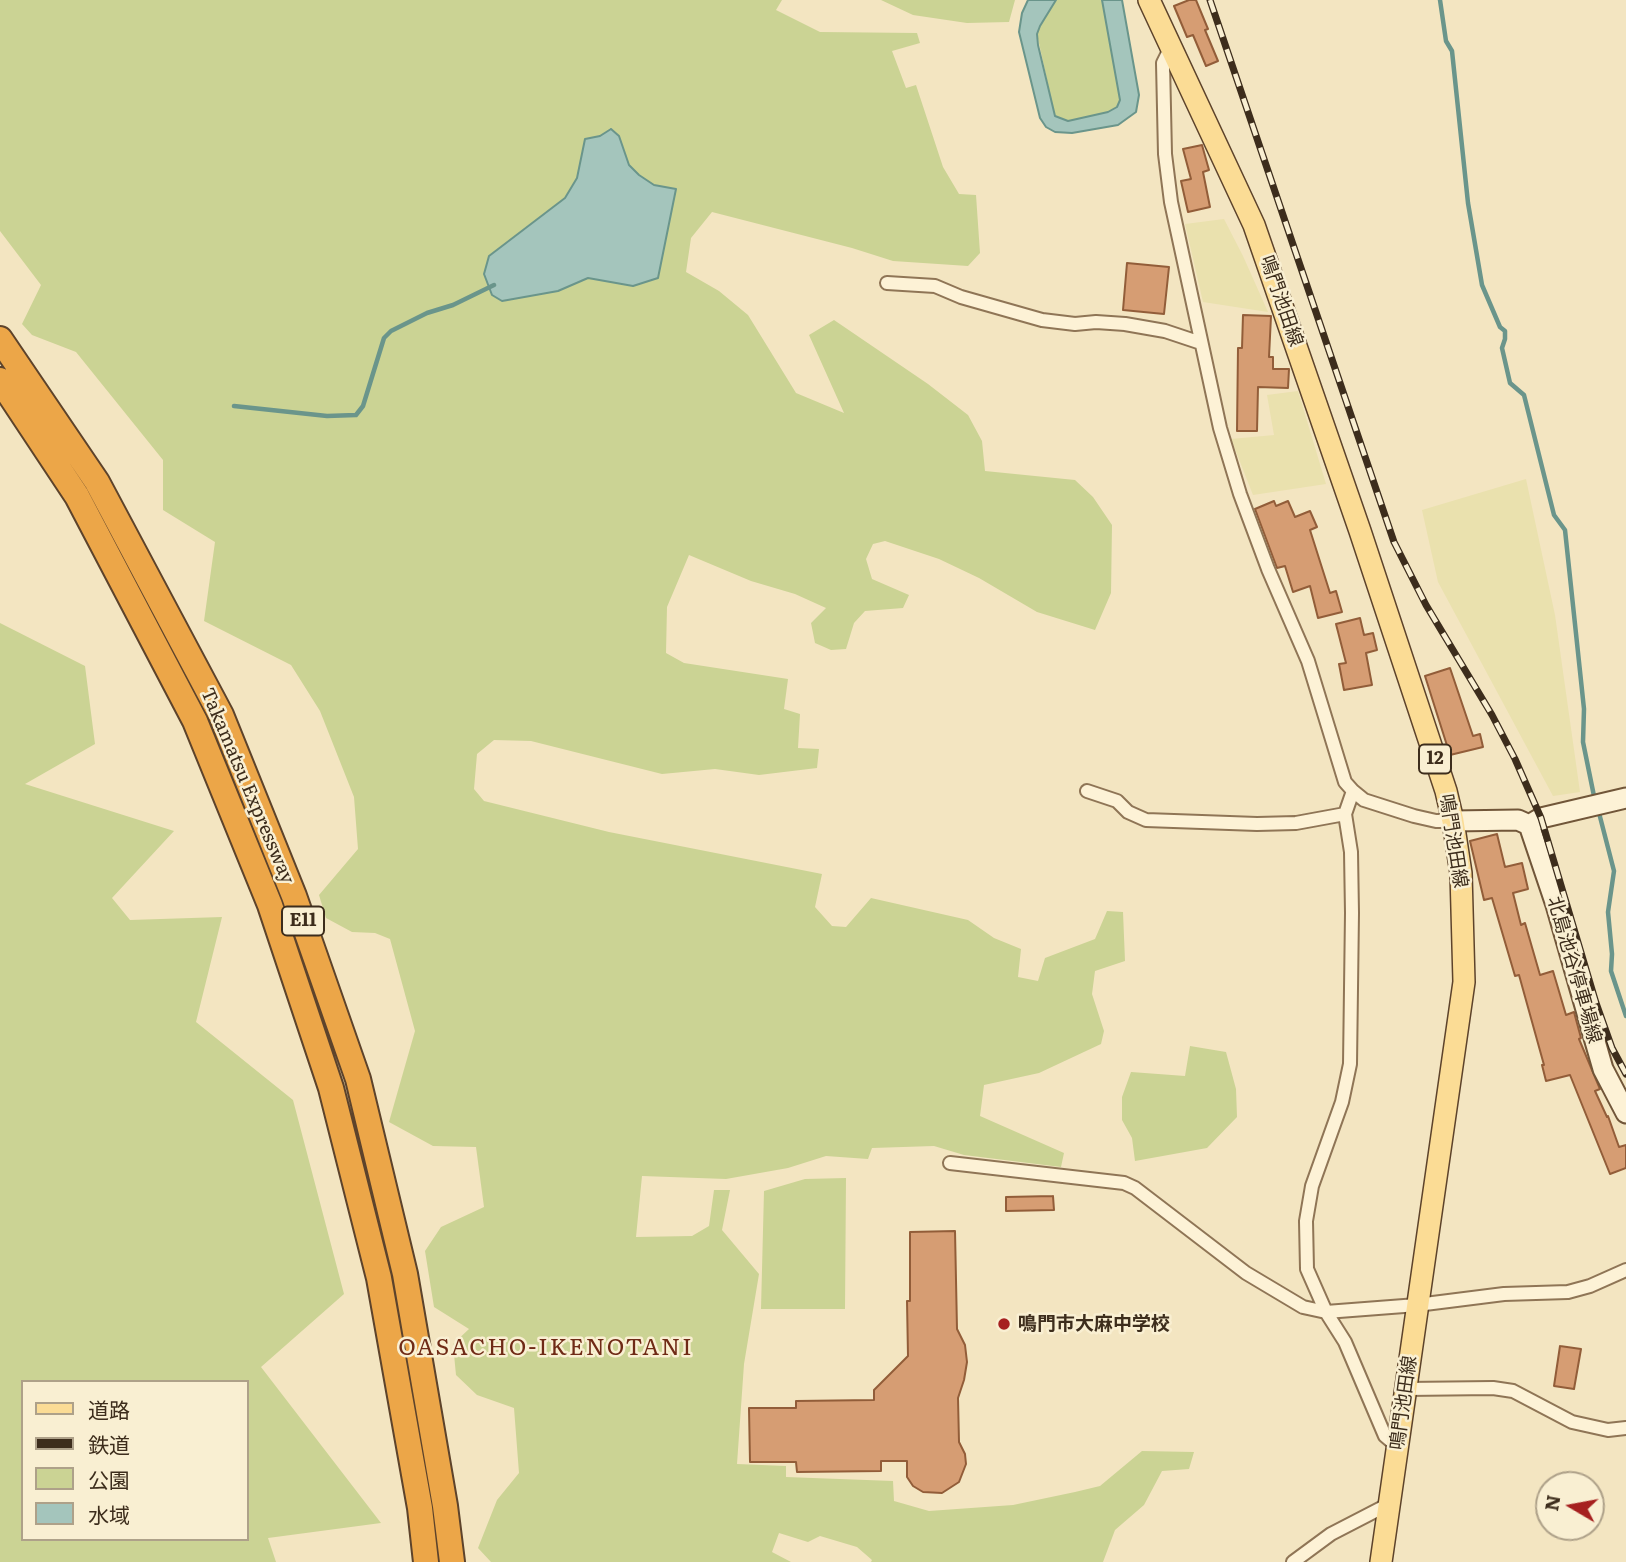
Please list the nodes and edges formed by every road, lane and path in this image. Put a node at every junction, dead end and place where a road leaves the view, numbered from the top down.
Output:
1 (1150, 0) edge
2 (1171, 47) junction
3 (887, 283) dead end
4 (0, 339) edge
5 (1200, 344) junction
6 (0, 380) edge
7 (1087, 791) dead end
8 (1353, 791) junction
9 (1626, 798) edge
10 (1345, 814) junction
11 (1453, 821) junction
12 (1529, 825) junction
13 (1626, 1113) edge
14 (950, 1163) dead end
15 (1626, 1270) edge
16 (1417, 1305) junction
17 (1326, 1312) junction
18 (1406, 1390) junction
19 (1626, 1428) edge
20 (1398, 1447) junction
21 (1391, 1503) junction
22 (426, 1562) edge
23 (452, 1562) edge
24 (1293, 1562) edge
25 (1381, 1562) edge

1 - 2 main road, 鳴門池田線 / 12
2 - 5 street
2 - 11 main road, 鳴門池田線 / 12
3 - 5 street
4 - 23 highway, Takamatsu Expressway / E11
5 - 8 street
6 - 22 highway, Takamatsu Expressway / E11
7 - 10 street
8 - 10 street
8 - 11 street
9 - 12 main road
10 - 17 street
11 - 12 main road
11 - 16 main road, 鳴門池田線 / 12
12 - 13 main road, 北島池谷停車場線
14 - 17 street
15 - 16 street
16 - 17 street
16 - 18 main road, 鳴門池田線 / 12
17 - 20 street
18 - 19 street
18 - 20 main road, 鳴門池田線 / 12
20 - 21 main road, 鳴門池田線 / 12
21 - 24 street
21 - 25 main road, 鳴門池田線 / 12

